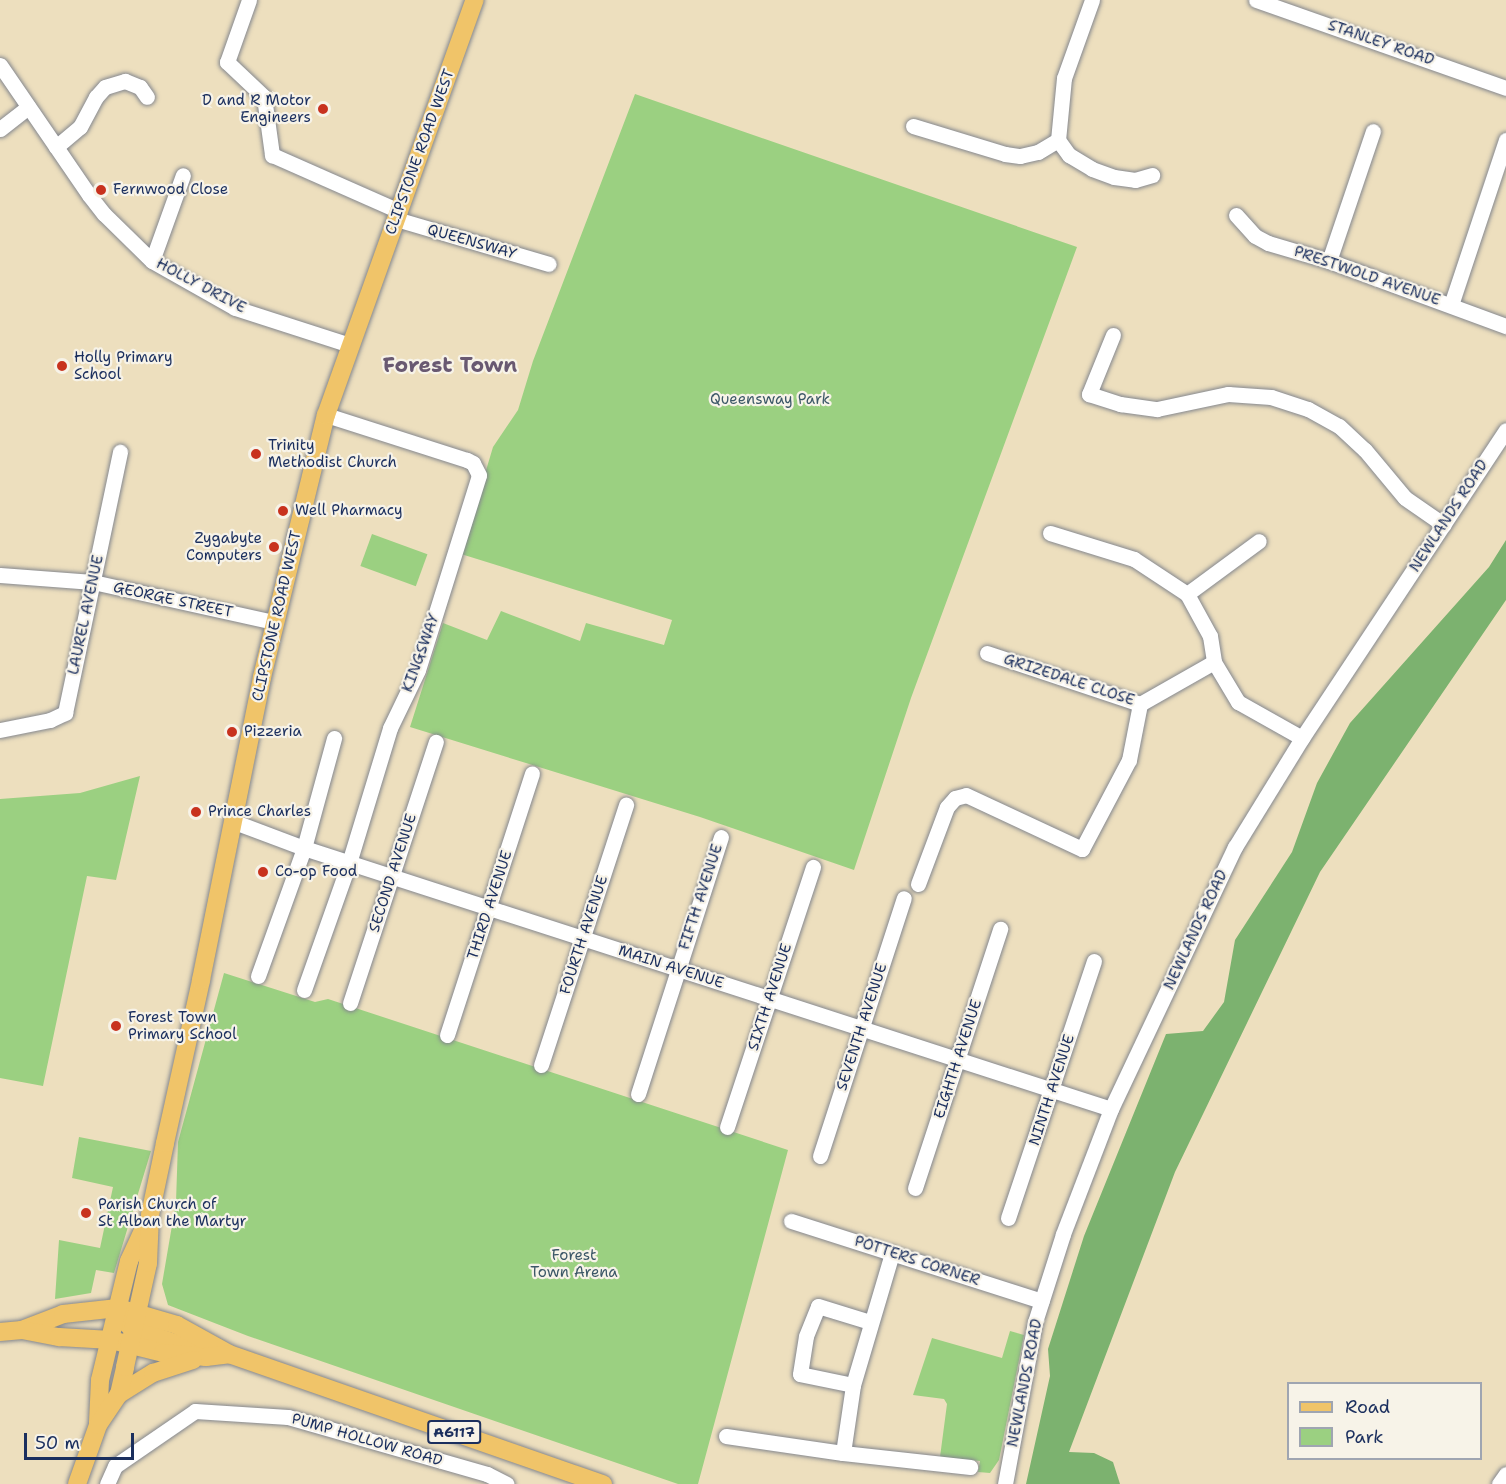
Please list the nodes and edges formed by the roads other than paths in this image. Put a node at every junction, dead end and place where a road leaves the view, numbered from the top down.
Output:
1 (249, 0) edge
2 (475, 0) edge
3 (1092, 0) edge
4 (1256, 0) edge
5 (0, 64) edge
6 (1506, 88) edge
7 (147, 97) dead end
8 (28, 107) junction
9 (913, 126) dead end
10 (0, 129) edge
11 (1373, 131) dead end
12 (1058, 140) junction
13 (1506, 140) edge
14 (56, 147) junction
15 (183, 175) dead end
16 (1152, 175) dead end
17 (397, 215) junction
18 (1236, 215) dead end
19 (152, 261) junction
20 (1329, 261) junction
21 (549, 264) dead end
22 (1451, 305) junction
23 (1506, 326) edge
24 (1113, 335) dead end
25 (350, 345) junction
26 (326, 415) junction
27 (1506, 430) edge
28 (120, 452) dead end
29 (1444, 525) junction
30 (1050, 533) dead end
31 (1259, 542) dead end
32 (0, 575) edge
33 (93, 582) junction
34 (1187, 594) junction
35 (274, 622) junction
36 (987, 653) dead end
37 (1214, 662) junction
38 (1140, 704) junction
39 (0, 730) edge
40 (334, 738) dead end
41 (1302, 738) junction
42 (436, 742) dead end
43 (532, 773) dead end
44 (626, 805) dead end
45 (232, 821) junction
46 (721, 837) dead end
47 (304, 848) junction
48 (349, 863) junction
49 (813, 867) dead end
50 (392, 877) junction
51 (918, 884) dead end
52 (904, 898) dead end
53 (490, 908) junction
54 (1000, 930) dead end
55 (583, 939) junction
56 (1094, 961) dead end
57 (677, 969) junction
58 (258, 976) dead end
59 (304, 990) dead end
60 (769, 999) junction
61 (350, 1003) dead end
62 (862, 1029) junction
63 (447, 1035) dead end
64 (958, 1060) junction
65 (541, 1065) dead end
66 (1052, 1090) junction
67 (638, 1094) dead end
68 (1111, 1109) junction
69 (727, 1127) dead end
70 (820, 1156) dead end
71 (915, 1188) dead end
72 (1008, 1218) dead end
73 (791, 1221) dead end
74 (892, 1253) junction
75 (1042, 1301) junction
76 (870, 1322) junction
77 (129, 1323) junction
78 (22, 1330) junction
79 (0, 1332) edge
80 (111, 1340) junction
81 (229, 1354) junction
82 (206, 1357) junction
83 (853, 1385) junction
84 (119, 1394) junction
85 (98, 1425) junction
86 (726, 1436) dead end
87 (843, 1453) junction
88 (970, 1467) dead end
89 (1506, 1474) edge
90 (581, 1481) edge
91 (77, 1484) edge
92 (107, 1484) edge
93 (507, 1484) edge
94 (603, 1484) edge
95 (1005, 1484) edge
96 (1499, 1484) edge

1 - 17 street, QUEENSWAY
2 - 17 main road, CLIPSTONE ROAD WEST
3 - 12 street
4 - 6 street, STANLEY ROAD
5 - 8 street, HOLLY DRIVE
7 - 14 street
8 - 10 street
8 - 14 street, HOLLY DRIVE
9 - 12 street
11 - 20 street
12 - 16 street
13 - 22 street
14 - 19 street, HOLLY DRIVE
15 - 19 street
17 - 21 street, QUEENSWAY
17 - 25 main road, CLIPSTONE ROAD WEST
18 - 20 street, PRESTWOLD AVENUE
19 - 25 street, HOLLY DRIVE
20 - 22 street, PRESTWOLD AVENUE
22 - 23 street, PRESTWOLD AVENUE
24 - 29 street
25 - 26 main road, CLIPSTONE ROAD WEST
26 - 35 main road, CLIPSTONE ROAD WEST
26 - 48 street, KINGSWAY
27 - 29 street, NEWLANDS ROAD
28 - 33 street, LAUREL AVENUE
29 - 41 street, NEWLANDS ROAD
30 - 34 street
31 - 34 street
32 - 33 street, GEORGE STREET
33 - 35 street, GEORGE STREET
33 - 39 street, LAUREL AVENUE
34 - 37 street
35 - 45 main road, CLIPSTONE ROAD WEST
36 - 38 street, GRIZEDALE CLOSE
37 - 38 street, GRIZEDALE CLOSE
37 - 41 street
38 - 51 street
40 - 47 street
41 - 68 street, NEWLANDS ROAD
42 - 50 street, SECOND AVENUE
43 - 53 street, THIRD AVENUE
44 - 55 street, FOURTH AVENUE
45 - 47 street, MAIN AVENUE
45 - 77 main road, CLIPSTONE ROAD WEST
46 - 57 street, FIFTH AVENUE
47 - 48 street, MAIN AVENUE
47 - 58 street
48 - 50 street, MAIN AVENUE
48 - 59 street, KINGSWAY
49 - 60 street, SIXTH AVENUE
50 - 53 street, MAIN AVENUE
50 - 61 street, SECOND AVENUE
52 - 62 street, SEVENTH AVENUE
53 - 55 street, MAIN AVENUE
53 - 63 street, THIRD AVENUE
54 - 64 street, EIGHTH AVENUE
55 - 57 street, MAIN AVENUE
55 - 65 street, FOURTH AVENUE
56 - 66 street, NINTH AVENUE
57 - 60 street, MAIN AVENUE
57 - 67 street, FIFTH AVENUE
60 - 62 street, MAIN AVENUE
60 - 69 street, SIXTH AVENUE
62 - 64 street, MAIN AVENUE
62 - 70 street, SEVENTH AVENUE
64 - 66 street, MAIN AVENUE
64 - 71 street, EIGHTH AVENUE
66 - 68 street, MAIN AVENUE
66 - 72 street, NINTH AVENUE
68 - 75 street, NEWLANDS ROAD
73 - 74 street, POTTERS CORNER
74 - 75 street, POTTERS CORNER
74 - 76 street
75 - 95 street, NEWLANDS ROAD
76 - 83 street
76 - 83 street
77 - 78 main road, A6117
77 - 80 main road, A6117
77 - 80 main road, CLIPSTONE ROAD WEST
77 - 81 main road, A6117
77 - 82 main road, A6117
77 - 84 main road, CLIPSTONE ROAD WEST
78 - 79 main road, A6117
78 - 80 main road, A6117
80 - 85 main road, CLIPSTONE ROAD WEST
81 - 82 main road, A6117
81 - 90 main road, A6117
82 - 84 main road
83 - 87 street
84 - 85 main road, CLIPSTONE ROAD WEST
85 - 91 main road, CLIPSTONE ROAD WEST
86 - 87 street
87 - 88 street
89 - 96 street
90 - 94 main road, A6117
92 - 93 street, PUMP HOLLOW ROAD

